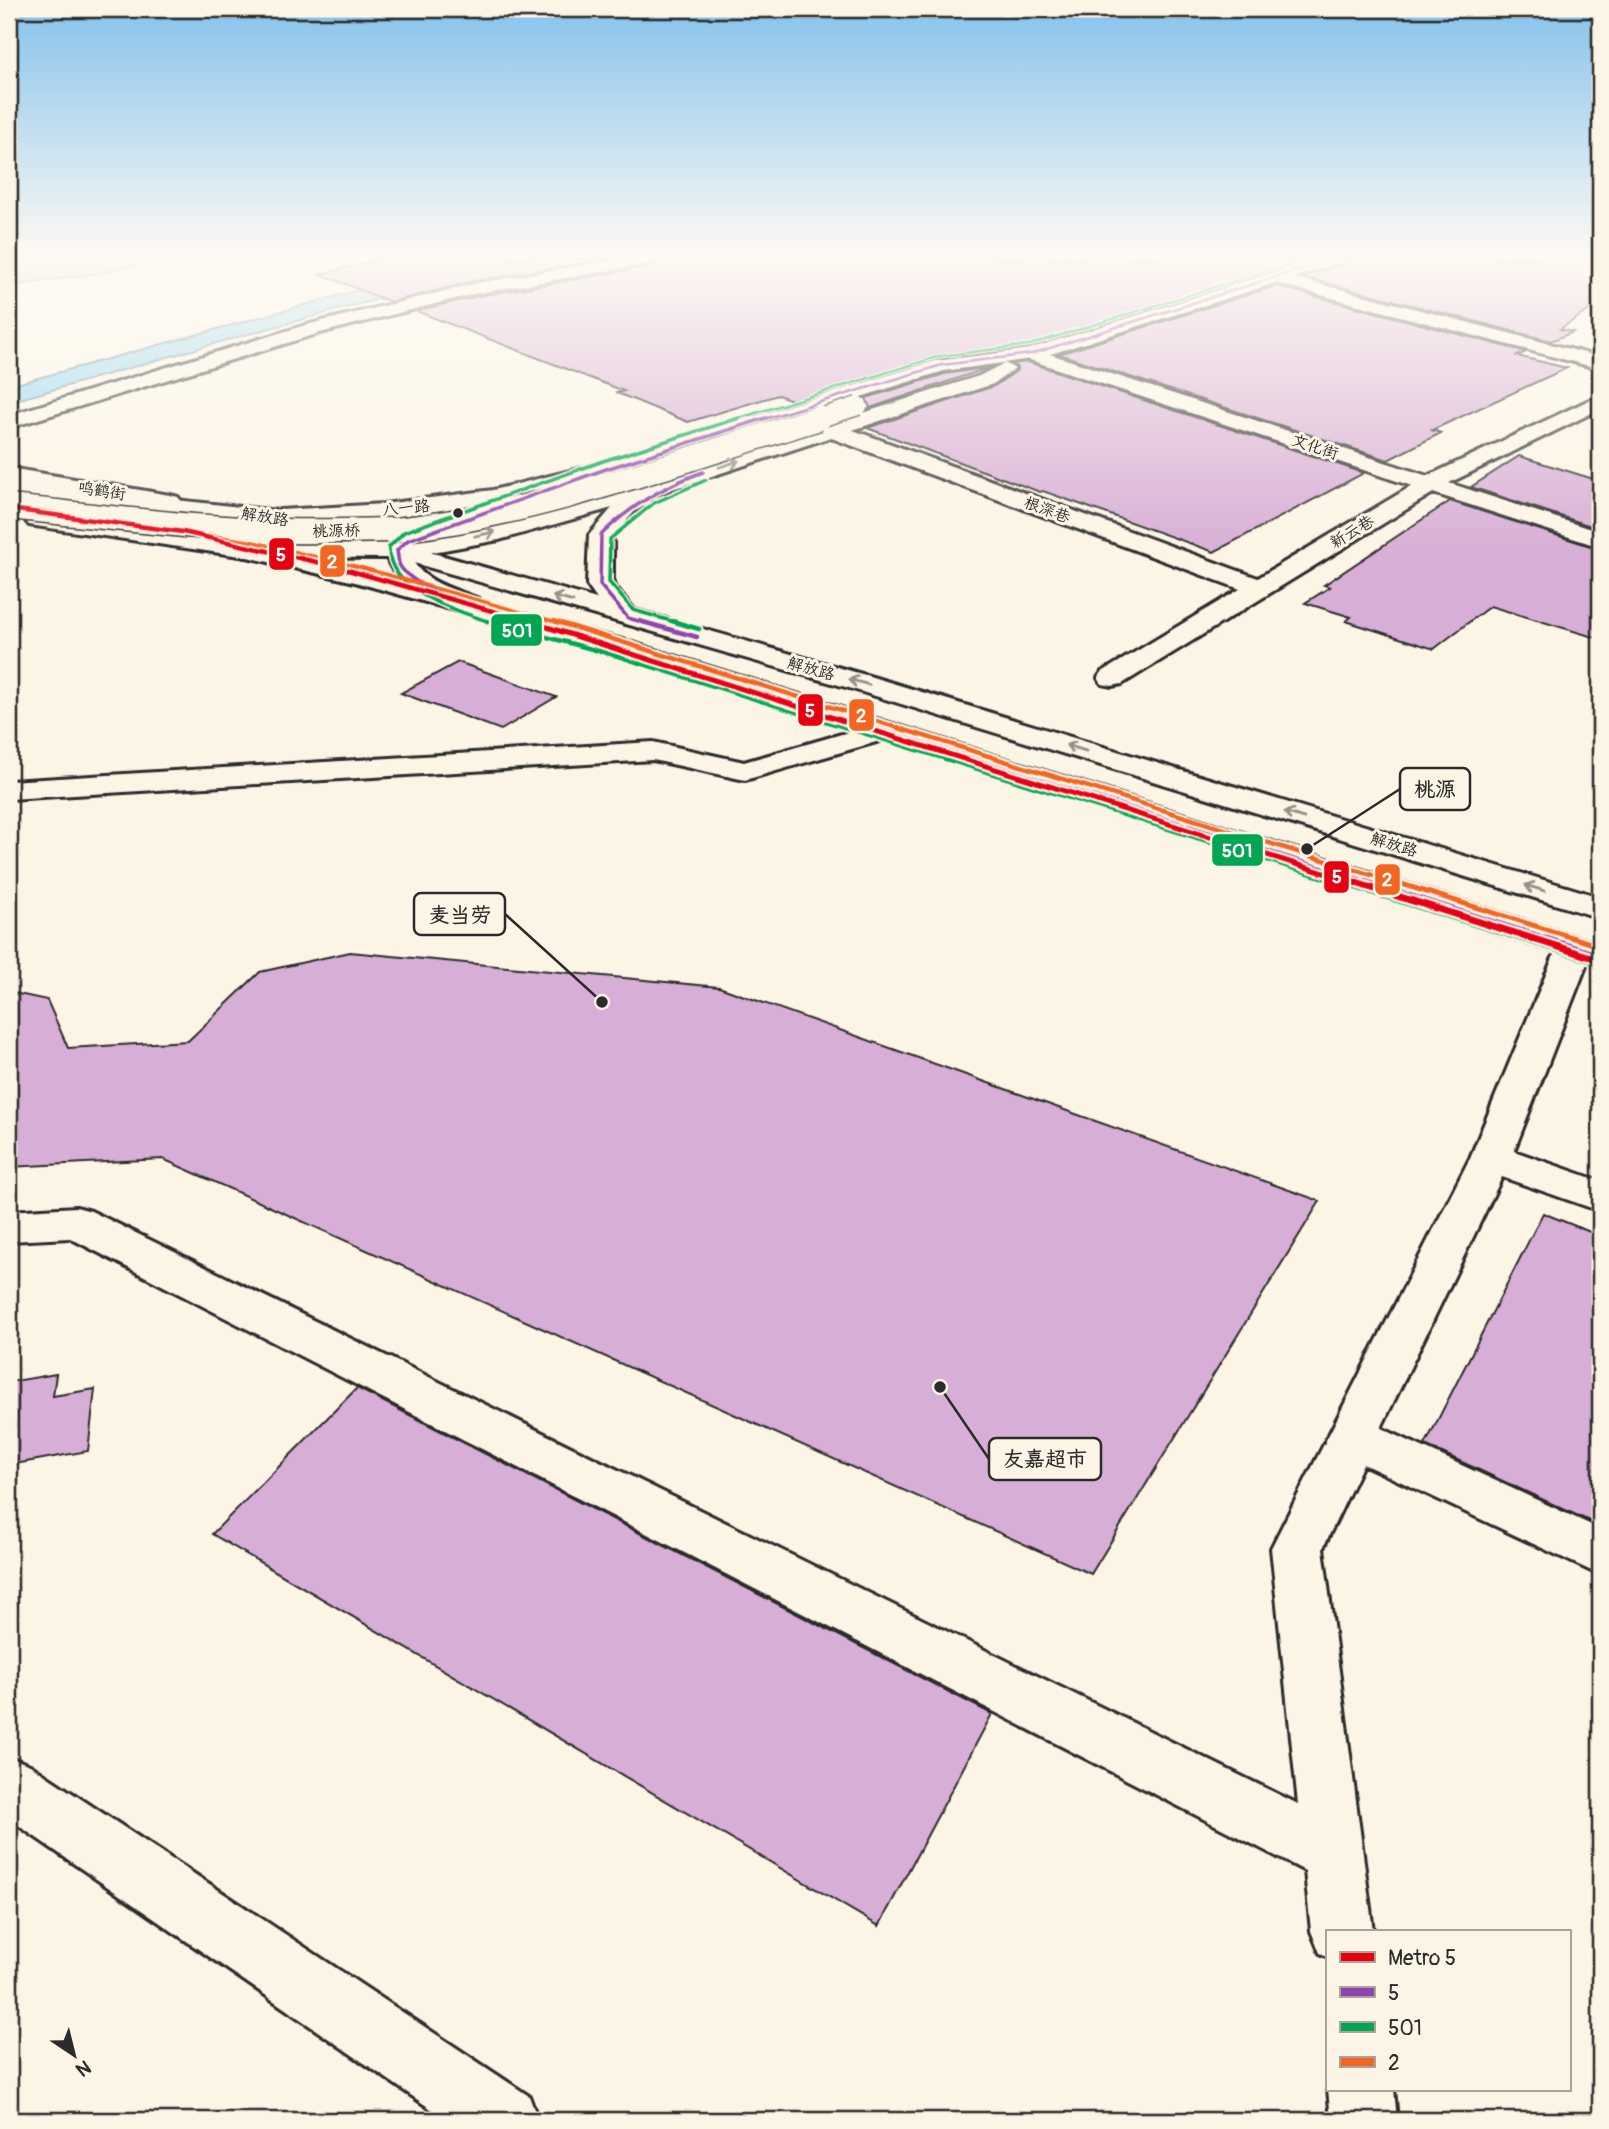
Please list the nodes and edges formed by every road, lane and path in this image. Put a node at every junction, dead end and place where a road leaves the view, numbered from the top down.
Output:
1 (220, 357) edge
2 (1004, 357) edge
3 (1020, 357) edge
4 (1025, 357) edge
5 (1041, 357) edge
6 (1579, 357) edge
7 (1600, 363) edge
8 (1600, 401) edge
9 (9, 422) edge
10 (834, 431) junction
11 (606, 469) junction
12 (9, 475) edge
13 (664, 484) junction
14 (1430, 485) junction
15 (9, 489) edge
16 (9, 507) edge
17 (196, 507) junction
18 (280, 517) junction
19 (9, 519) edge
20 (1600, 540) edge
21 (247, 550) junction
22 (397, 550) junction
23 (1260, 589) junction
24 (470, 605) junction
25 (628, 618) junction
26 (1112, 678) dead end
27 (880, 732) junction
28 (9, 790) edge
29 (1600, 908) edge
30 (1588, 952) edge
31 (1492, 1158) junction
32 (1600, 1196) edge
33 (9, 1226) edge
34 (1353, 1437) junction
35 (1600, 1553) edge
36 (9, 1785) edge
37 (1333, 1853) junction
38 (1342, 1930) edge
39 (1361, 2090) edge
40 (505, 2120) edge
41 (1364, 2120) edge

1 - 9 main road
2 - 11 main road, 八一路
3 - 16 main road, 桃源桥, bridge
4 - 10 main road
5 - 14 main road, 文化街
6 - 7 main road
8 - 14 main road, 新云巷
13 -> 10 main road
10 - 23 main road, 根深巷
11 - 18 main road, 八一路
11 - 22 main road
12 - 17 main road, 鸣鹤街
22 -> 13 main road
13 - 25 main road
14 - 20 main road, 文化街
14 - 23 main road, 新云巷
15 - 17 main road, 解放路
17 - 18 main road, 解放路
18 - 22 main road, 解放路
19 - 21 main road, 解放路
21 - 22 main road
21 - 24 main road, 解放路
22 - 24 main road
25 -> 22 main road, 解放路
23 - 26 main road, 新云巷
24 - 27 main road, 解放路
29 -> 25 main road, 解放路
27 - 28 main road
27 - 30 main road, 解放路
30 - 31 main road
31 - 32 main road
31 - 34 main road
33 - 37 main road
34 - 35 main road
34 - 37 main road
36 - 40 main road
37 - 38 main road
39 - 41 main road

